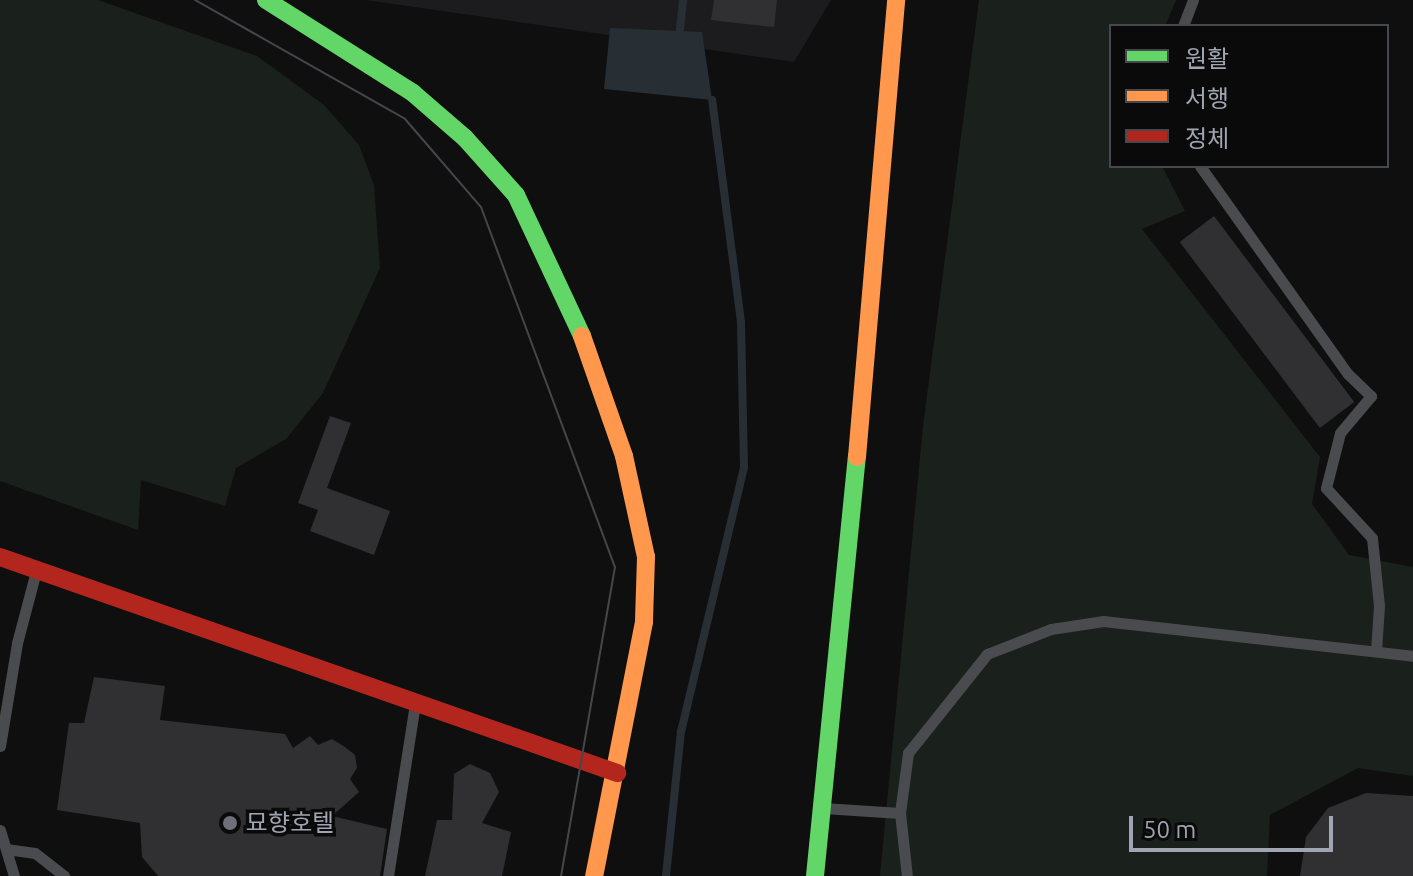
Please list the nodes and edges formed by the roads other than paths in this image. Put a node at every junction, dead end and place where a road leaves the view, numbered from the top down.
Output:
1 (266, 0) edge
2 (896, 0) edge
3 (1193, 0) edge
4 (1184, 24) edge
5 (1201, 168) edge
6 (0, 557) edge
7 (36, 570) junction
8 (1376, 651) junction
9 (1413, 656) edge
10 (415, 703) junction
11 (0, 746) edge
12 (617, 773) junction
13 (819, 807) junction
14 (900, 813) junction
15 (0, 830) edge
16 (6, 849) junction
17 (14, 876) edge
18 (64, 876) edge
19 (388, 876) edge
20 (594, 876) edge
21 (815, 876) edge
22 (907, 876) edge

1 - 12 street
2 - 13 street
3 - 4 lane
5 - 8 lane
6 - 7 street
7 - 10 street
7 - 11 lane
8 - 9 lane
8 - 14 lane
10 - 12 street
10 - 19 lane
12 - 20 street
13 - 14 lane
13 - 21 street
14 - 22 lane
15 - 16 lane
16 - 17 lane
16 - 18 lane

